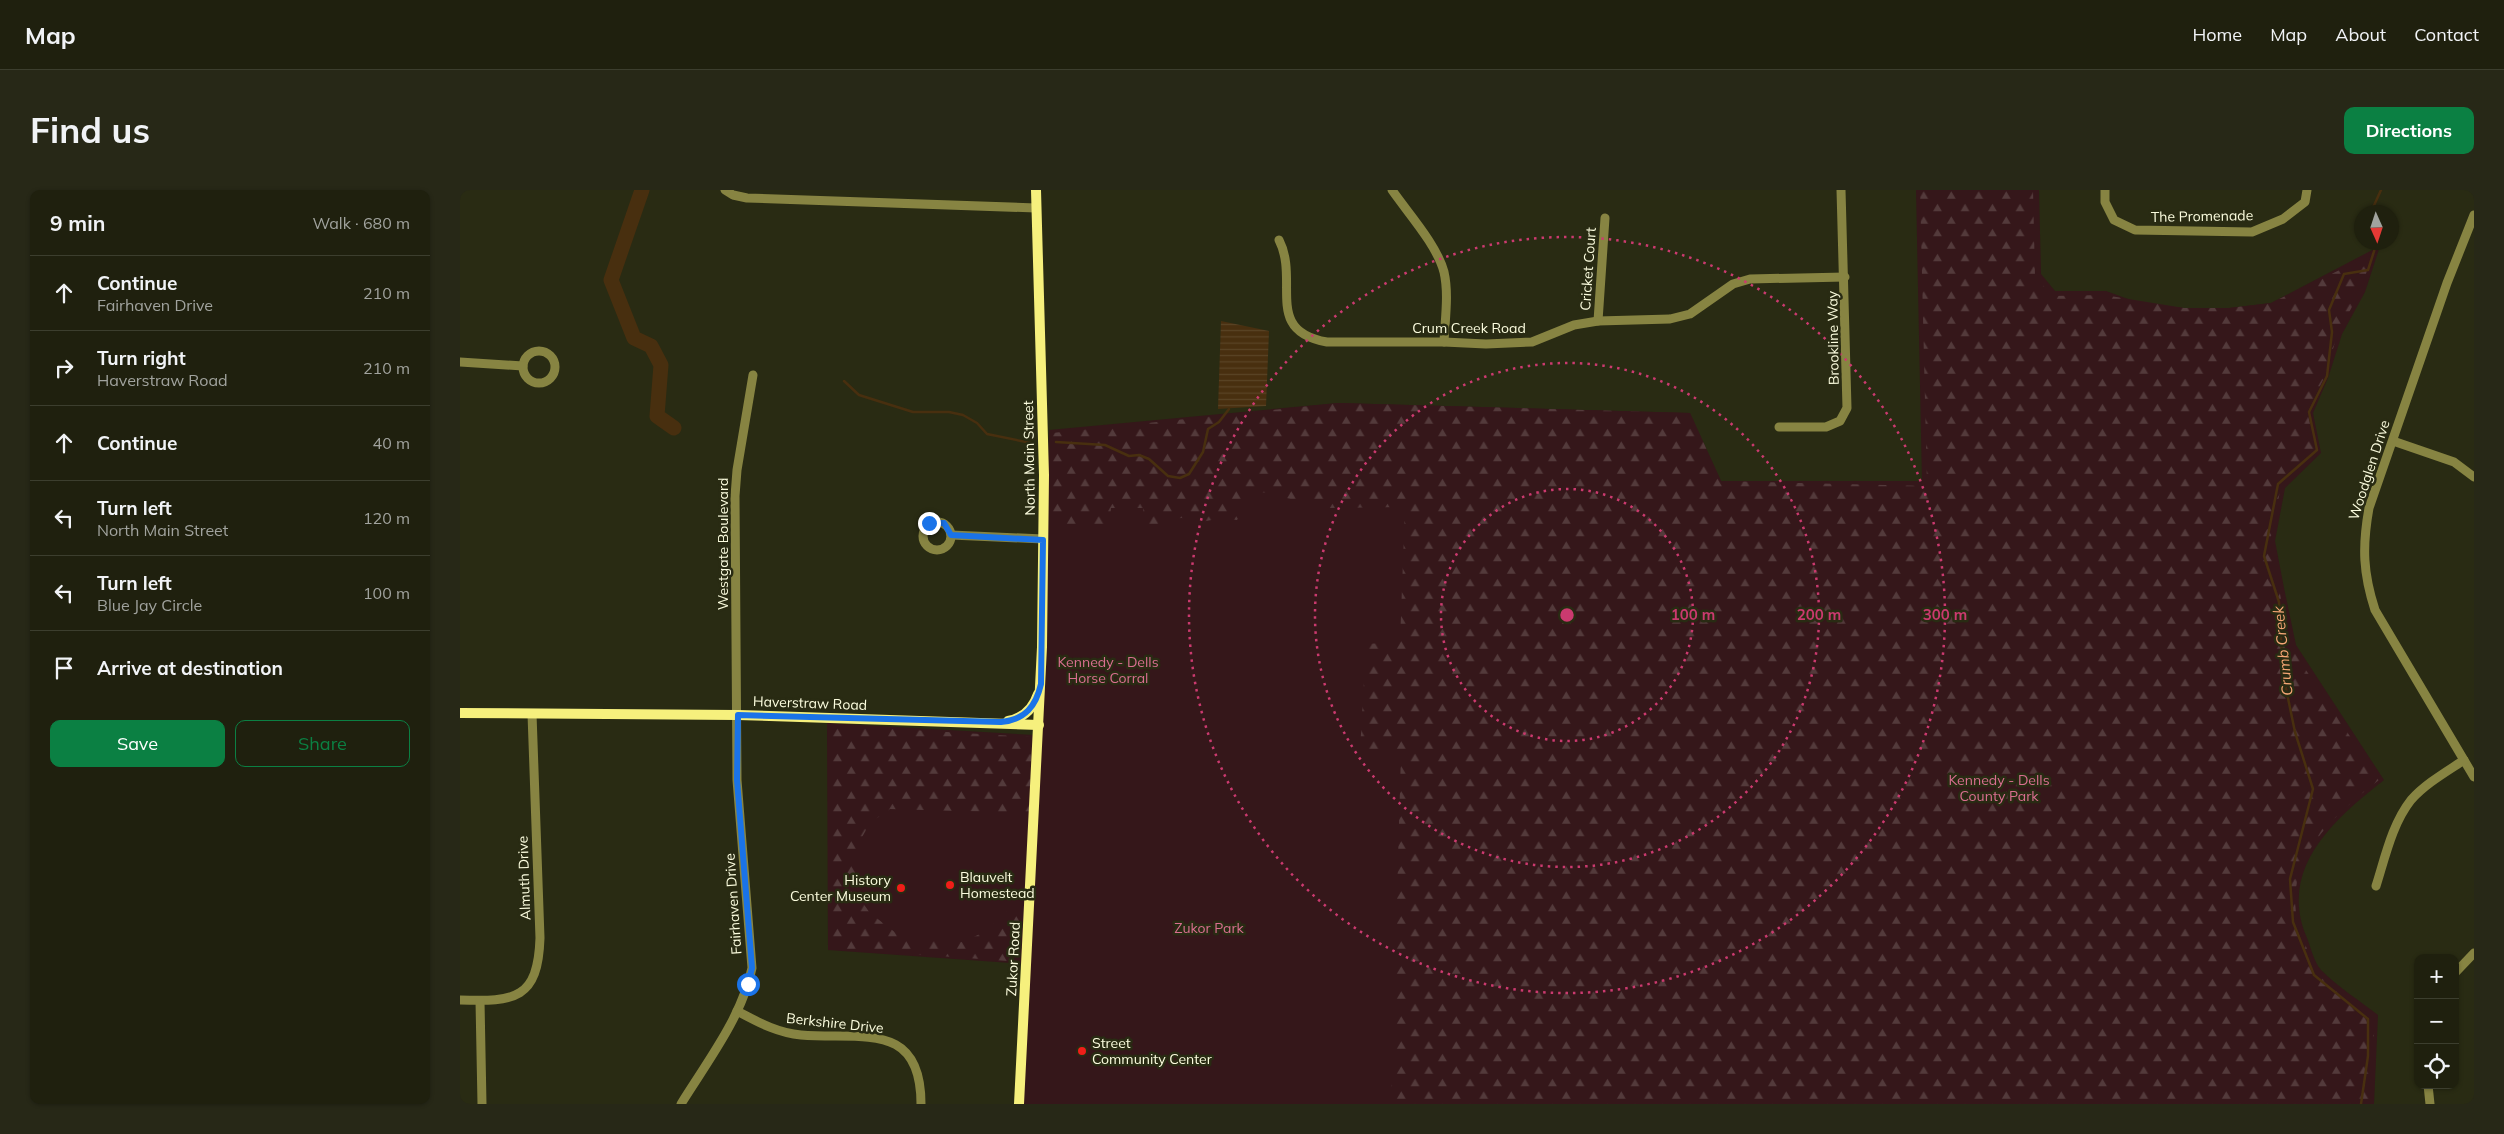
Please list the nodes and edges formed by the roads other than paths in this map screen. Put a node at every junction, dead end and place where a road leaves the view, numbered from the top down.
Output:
1 (725, 190) edge
2 (1036, 190) edge
3 (1841, 190) edge
4 (2105, 190) edge
5 (2308, 190) edge
6 (1396, 191) edge
7 (1036, 208) junction
8 (1605, 218) dead end
9 (2473, 220) edge
10 (1279, 240) dead end
11 (1845, 277) junction
12 (1598, 321) junction
13 (1444, 342) junction
14 (460, 362) edge
15 (523, 366) dead end
16 (753, 375) dead end
17 (1779, 427) dead end
18 (2392, 441) junction
19 (2474, 478) edge
20 (951, 535) dead end
21 (1043, 540) junction
22 (1041, 684) junction
23 (460, 713) edge
24 (532, 714) junction
25 (738, 715) junction
26 (996, 723) junction
27 (1039, 725) junction
28 (2464, 760) junction
29 (2474, 777) edge
30 (2376, 886) dead end
31 (2474, 953) edge
32 (2459, 969) edge
33 (460, 1000) edge
34 (480, 1001) junction
35 (737, 1011) junction
36 (2428, 1089) edge
37 (482, 1104) edge
38 (681, 1104) edge
39 (921, 1104) edge
40 (1019, 1104) edge
41 (2430, 1104) edge

1 - 7 street
2 - 7 street, North Main Street
3 - 11 street, Brookline Way
4 - 5 street, The Promenade
6 - 13 street
7 - 21 street, North Main Street
8 - 12 street, Cricket Court
9 - 18 street, Woodglen Drive
10 - 13 street, Crum Creek Road
11 - 12 street, Crum Creek Road
11 - 17 street, Brookline Way
12 - 13 street, Crum Creek Road
14 - 15 street
16 - 25 street, Westgate Boulevard
18 - 19 street
18 - 28 street, Woodglen Drive
20 - 21 street
21 - 22 street, North Main Street
22 - 26 street
22 - 27 street, North Main Street
23 - 24 street, Haverstraw Road
24 - 25 street, Haverstraw Road
24 - 34 street, Almuth Drive
25 - 26 street, Haverstraw Road
25 - 35 street, Fairhaven Drive
26 - 27 street, Haverstraw Road
27 - 40 street, Zukor Road
28 - 29 street, Woodglen Drive
28 - 30 street
31 - 32 street
33 - 34 street, Almuth Drive
34 - 37 street
35 - 38 street, Fairhaven Drive
35 - 39 street, Berkshire Drive
36 - 41 street

